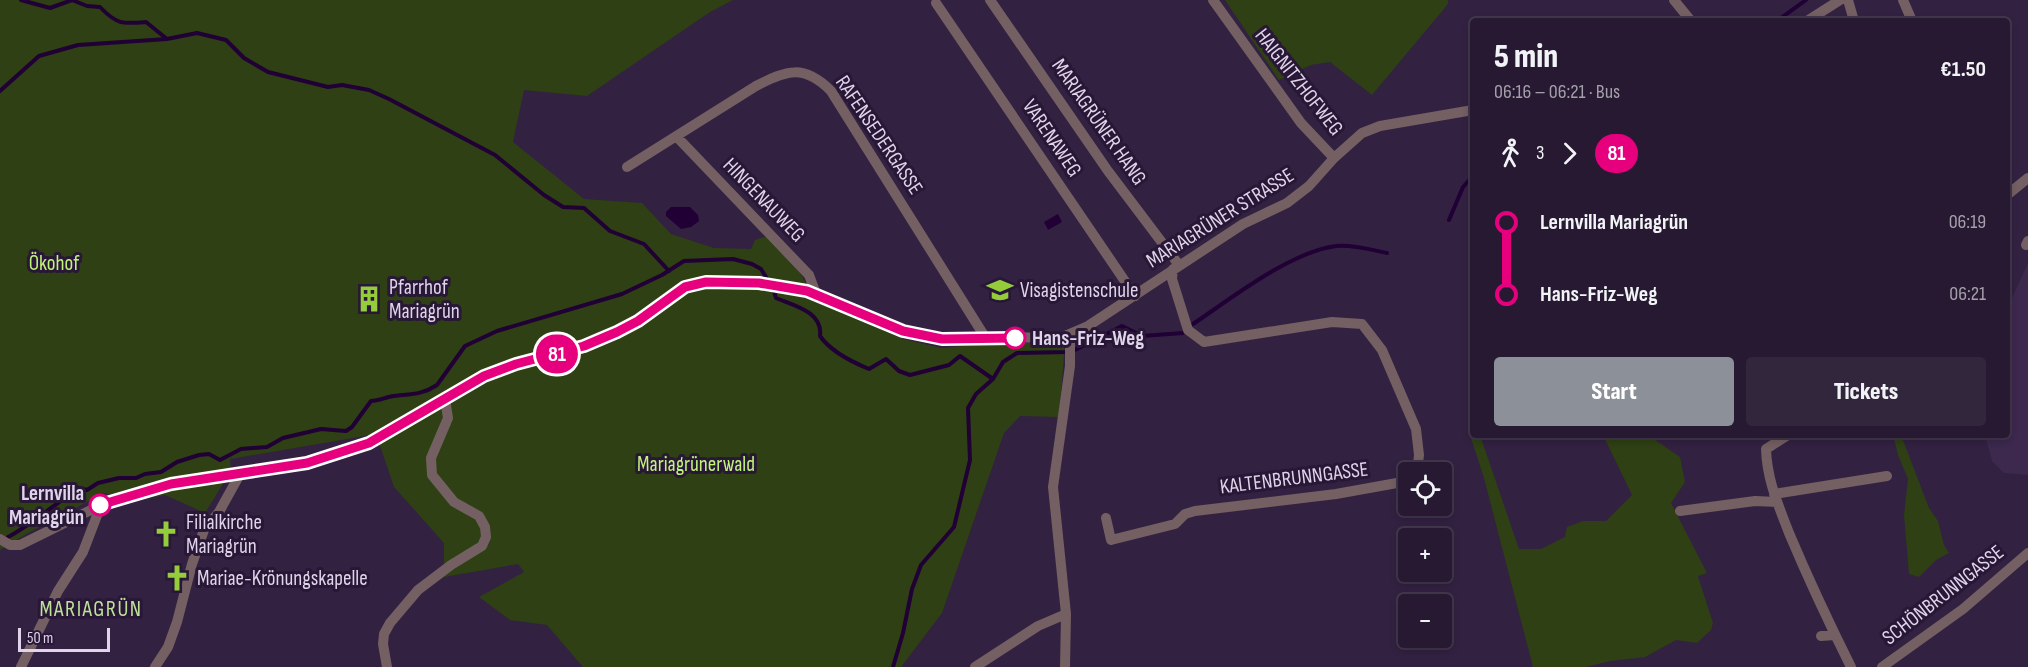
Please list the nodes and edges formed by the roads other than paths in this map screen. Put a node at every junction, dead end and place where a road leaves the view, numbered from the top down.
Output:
1 (990, 0) edge
2 (1213, 0) edge
3 (1674, 0) edge
4 (1840, 0) edge
5 (1848, 0) edge
6 (1903, 0) edge
7 (936, 3) dead end
8 (1689, 18) edge
9 (1812, 18) edge
10 (1853, 18) edge
11 (1911, 18) edge
12 (1470, 111) edge
13 (677, 137) junction
14 (1334, 158) junction
15 (627, 168) dead end
16 (2028, 178) edge
17 (2010, 193) edge
18 (1176, 267) junction
19 (816, 294) junction
20 (1136, 296) junction
21 (986, 337) junction
22 (1070, 345) junction
23 (445, 399) junction
24 (1783, 438) edge
25 (1418, 462) edge
26 (240, 474) junction
27 (1887, 476) dead end
28 (1398, 483) edge
29 (1775, 498) junction
30 (100, 505) junction
31 (1680, 511) dead end
32 (1106, 518) dead end
33 (0, 540) edge
34 (2028, 553) edge
35 (1066, 614) junction
36 (1835, 635) junction
37 (1821, 636) dead end
38 (21, 667) edge
39 (155, 667) edge
40 (387, 667) edge
41 (975, 667) edge
42 (1065, 667) edge
43 (1851, 667) edge
44 (1882, 667) edge

1 - 18 street, MARIAGRÜNER HANG
2 - 14 street, HAIGNITZHOFWEG
3 - 8 street
4 - 9 street
5 - 10 street
6 - 11 street
7 - 20 street, VARENAWEG
12 - 14 street, MARIAGRÜNER STRASSE
13 - 15 street, RAFENSEDERGASSE
13 - 19 street, HINGENAUWEG
13 - 21 street, RAFENSEDERGASSE
14 - 18 street, MARIAGRÜNER STRASSE
16 - 17 street
18 - 20 street, MARIAGRÜNER STRASSE
18 - 25 street
19 - 21 street, MARIAGRÜNER STRASSE
19 - 23 street, MARIAGRÜNER STRASSE
20 - 22 street, MARIAGRÜNER STRASSE
21 - 22 street, MARIAGRÜNER STRASSE
22 - 35 street
23 - 26 street, MARIAGRÜNER STRASSE
23 - 40 street
24 - 29 street
26 - 30 street, MARIAGRÜNER STRASSE
26 - 39 street
27 - 29 street
28 - 32 street, KALTENBRUNNGASSE
29 - 31 street
29 - 36 street
30 - 33 street, MARIAGRÜNER STRASSE
30 - 38 street
34 - 44 street, SCHÖNBRUNNGASSE
35 - 41 street
35 - 42 street
36 - 37 street
36 - 43 street

